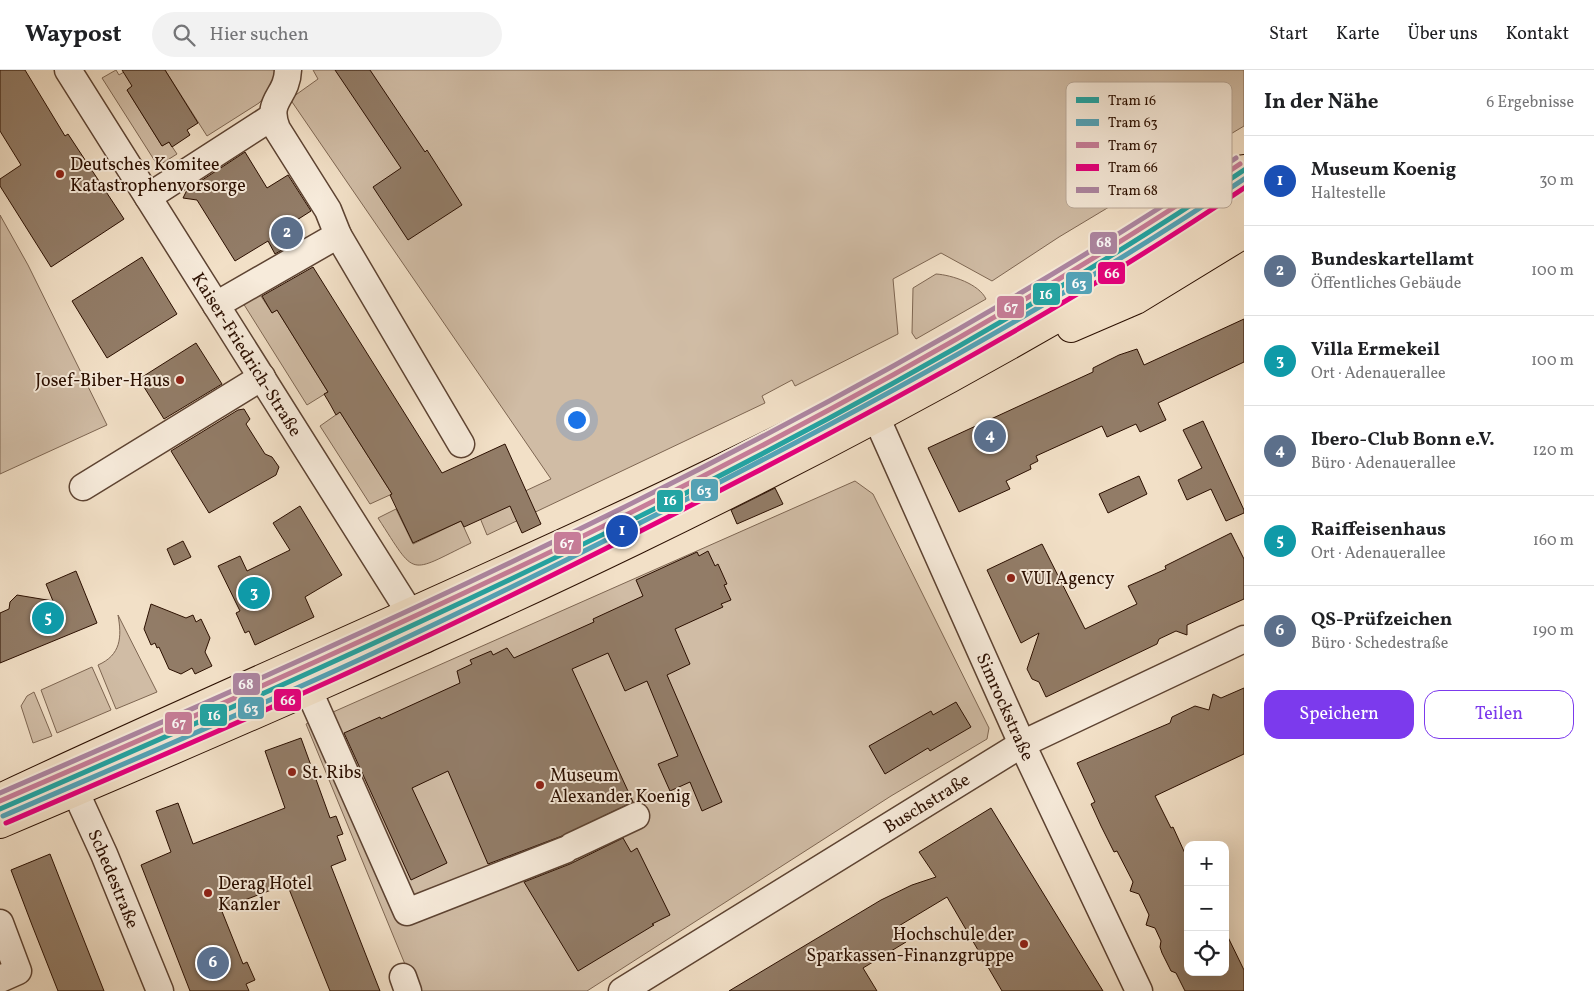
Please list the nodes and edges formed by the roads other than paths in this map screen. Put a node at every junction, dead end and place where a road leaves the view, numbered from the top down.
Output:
1 (68, 70) edge
2 (288, 70) edge
3 (272, 118) junction
4 (1244, 169) edge
5 (1232, 177) edge
6 (148, 197) junction
7 (1244, 205) edge
8 (1184, 208) edge
9 (338, 234) junction
10 (1244, 234) edge
11 (216, 305) junction
12 (1002, 350) junction
13 (262, 377) junction
14 (877, 419) junction
15 (461, 444) dead end
16 (83, 487) dead end
17 (410, 613) junction
18 (1244, 639) edge
19 (424, 640) junction
20 (309, 691) junction
21 (198, 709) junction
22 (1022, 744) junction
23 (149, 762) junction
24 (70, 780) junction
25 (0, 798) edge
26 (636, 816) dead end
27 (0, 824) edge
28 (0, 923) edge
29 (0, 979) edge
30 (160, 991) edge
31 (622, 991) edge
32 (1139, 991) edge

1 - 6 street, Kaiser-Friedrich-Straße
2 - 3 street
3 - 6 street
3 - 9 street
4 - 5 main road
6 - 11 street, Kaiser-Friedrich-Straße
7 - 12 main road
8 - 17 main road
9 - 11 street
9 - 15 street
10 - 12 main road
11 - 13 street, Kaiser-Friedrich-Straße
12 - 14 main road
13 - 16 street
13 - 17 street, Kaiser-Friedrich-Straße
14 - 19 main road
14 - 22 street, Simrockstraße
17 - 19 street, Kaiser-Friedrich-Straße
17 - 21 main road
18 - 22 street, Buschstraße
19 - 20 main road
20 - 23 main road
20 - 26 street
21 - 23 street
21 - 24 main road
22 - 31 street, Buschstraße
22 - 32 street, Simrockstraße
23 - 24 main road
24 - 25 main road
24 - 27 main road
24 - 30 street, Schedestraße
28 - 29 street

